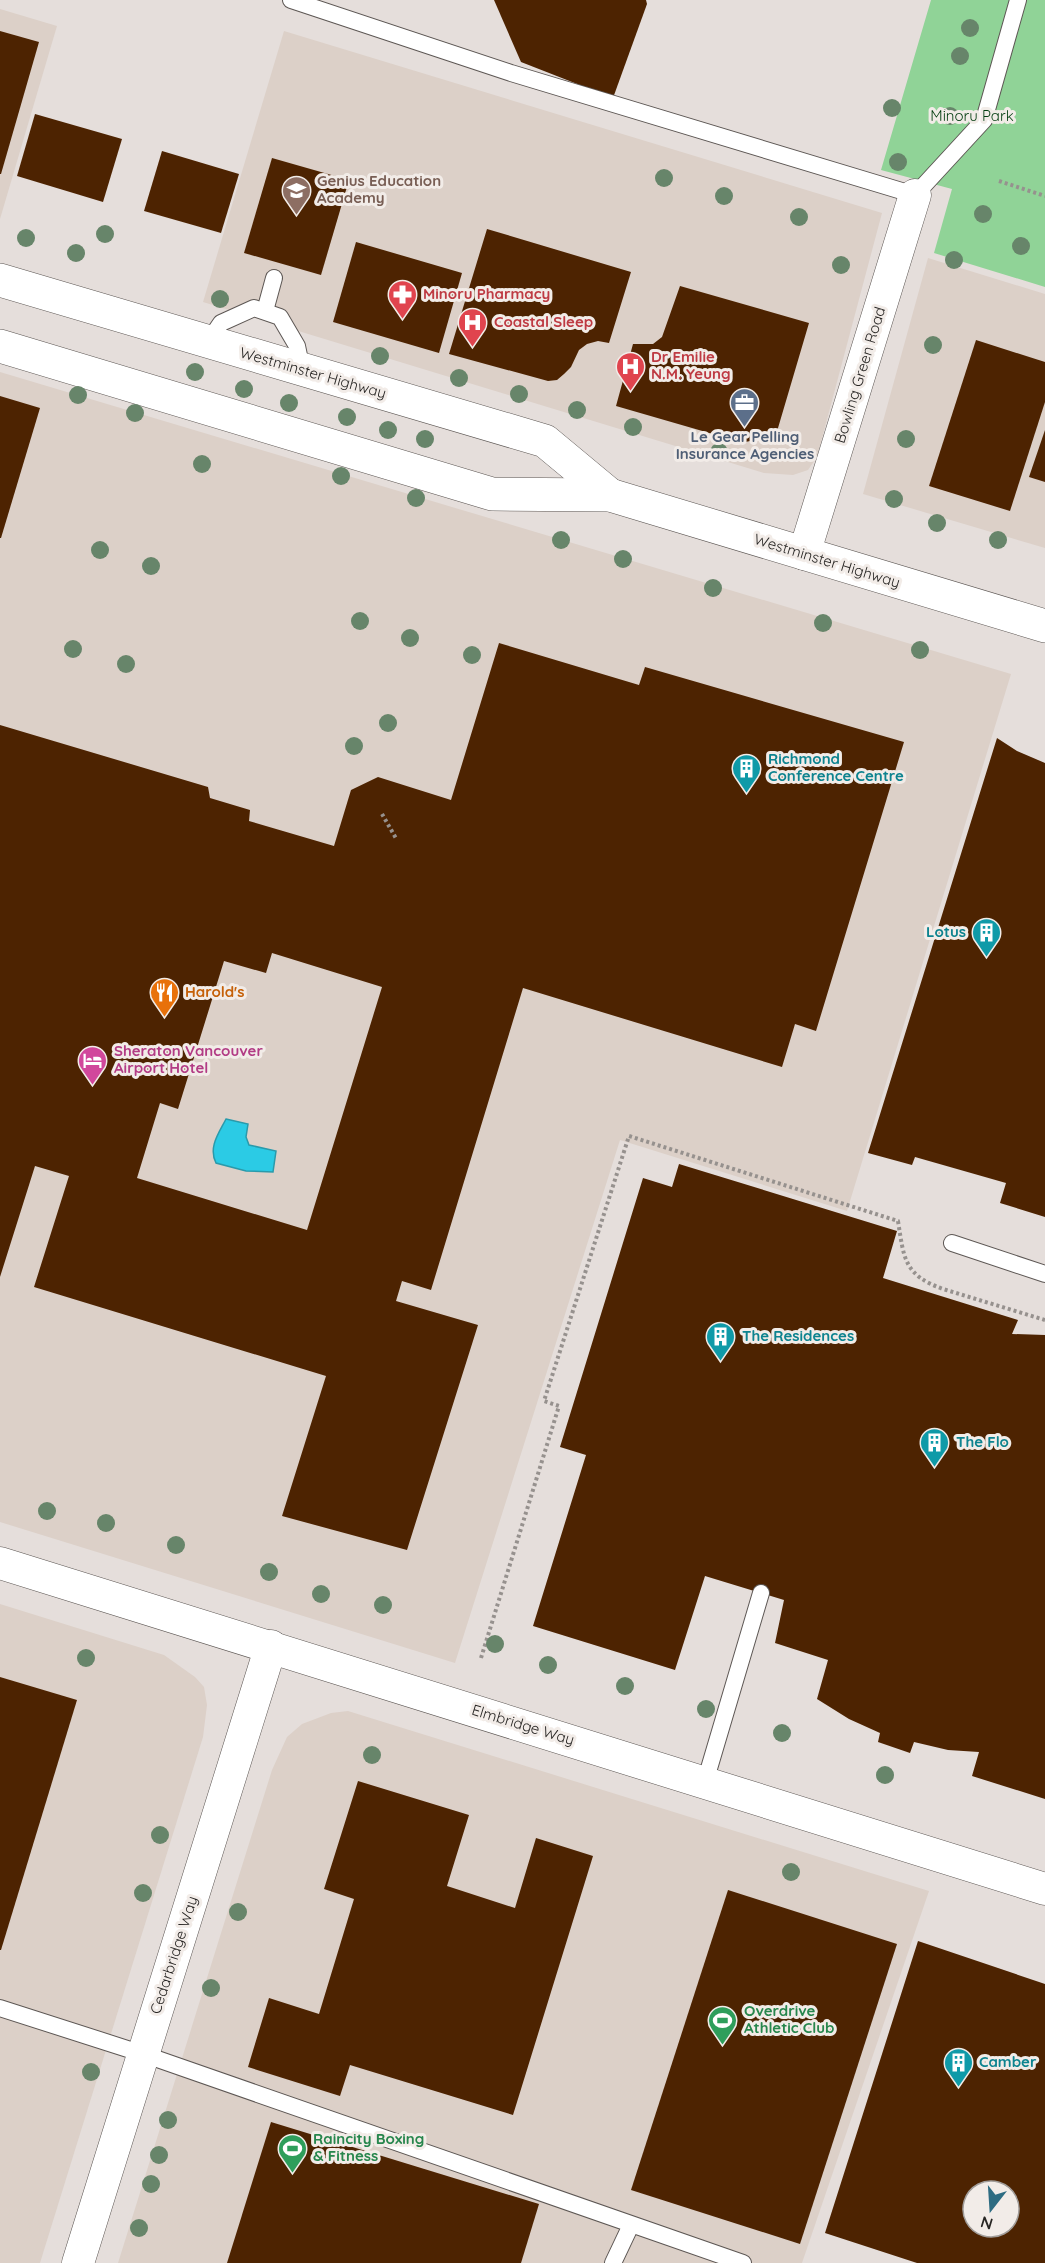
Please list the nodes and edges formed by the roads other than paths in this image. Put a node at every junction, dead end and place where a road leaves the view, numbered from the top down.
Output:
1 (291, 0) edge
2 (1018, 0) edge
3 (915, 195) junction
4 (274, 279) dead end
5 (0, 280) edge
6 (265, 311) junction
7 (208, 342) junction
8 (0, 346) edge
9 (302, 370) junction
10 (610, 495) junction
11 (804, 554) junction
12 (1045, 626) edge
13 (952, 1243) dead end
14 (1045, 1274) edge
15 (0, 1563) edge
16 (760, 1593) dead end
17 (271, 1646) junction
18 (705, 1782) junction
19 (1045, 1888) edge
20 (0, 2007) edge
21 (143, 2054) junction
22 (631, 2225) junction
23 (78, 2263) edge
24 (613, 2263) edge
25 (743, 2263) edge

1 - 3 lane
2 - 3 lane
3 - 11 street, Bowling Green Road
4 - 6 lane
5 - 7 main road, Westminster Highway
6 - 7 lane
6 - 9 lane
7 - 9 main road, Westminster Highway
8 - 10 main road, Westminster Highway
9 - 10 main road, Westminster Highway
10 - 11 main road, Westminster Highway
11 - 12 main road, Westminster Highway
13 - 14 lane
15 - 17 street, Elmbridge Way
16 - 18 lane
17 - 18 street, Elmbridge Way
17 - 21 street, Cedarbridge Way
18 - 19 street, Elmbridge Way
20 - 21 lane
21 - 22 lane
21 - 23 street, Cedarbridge Way
22 - 24 lane
22 - 25 lane

